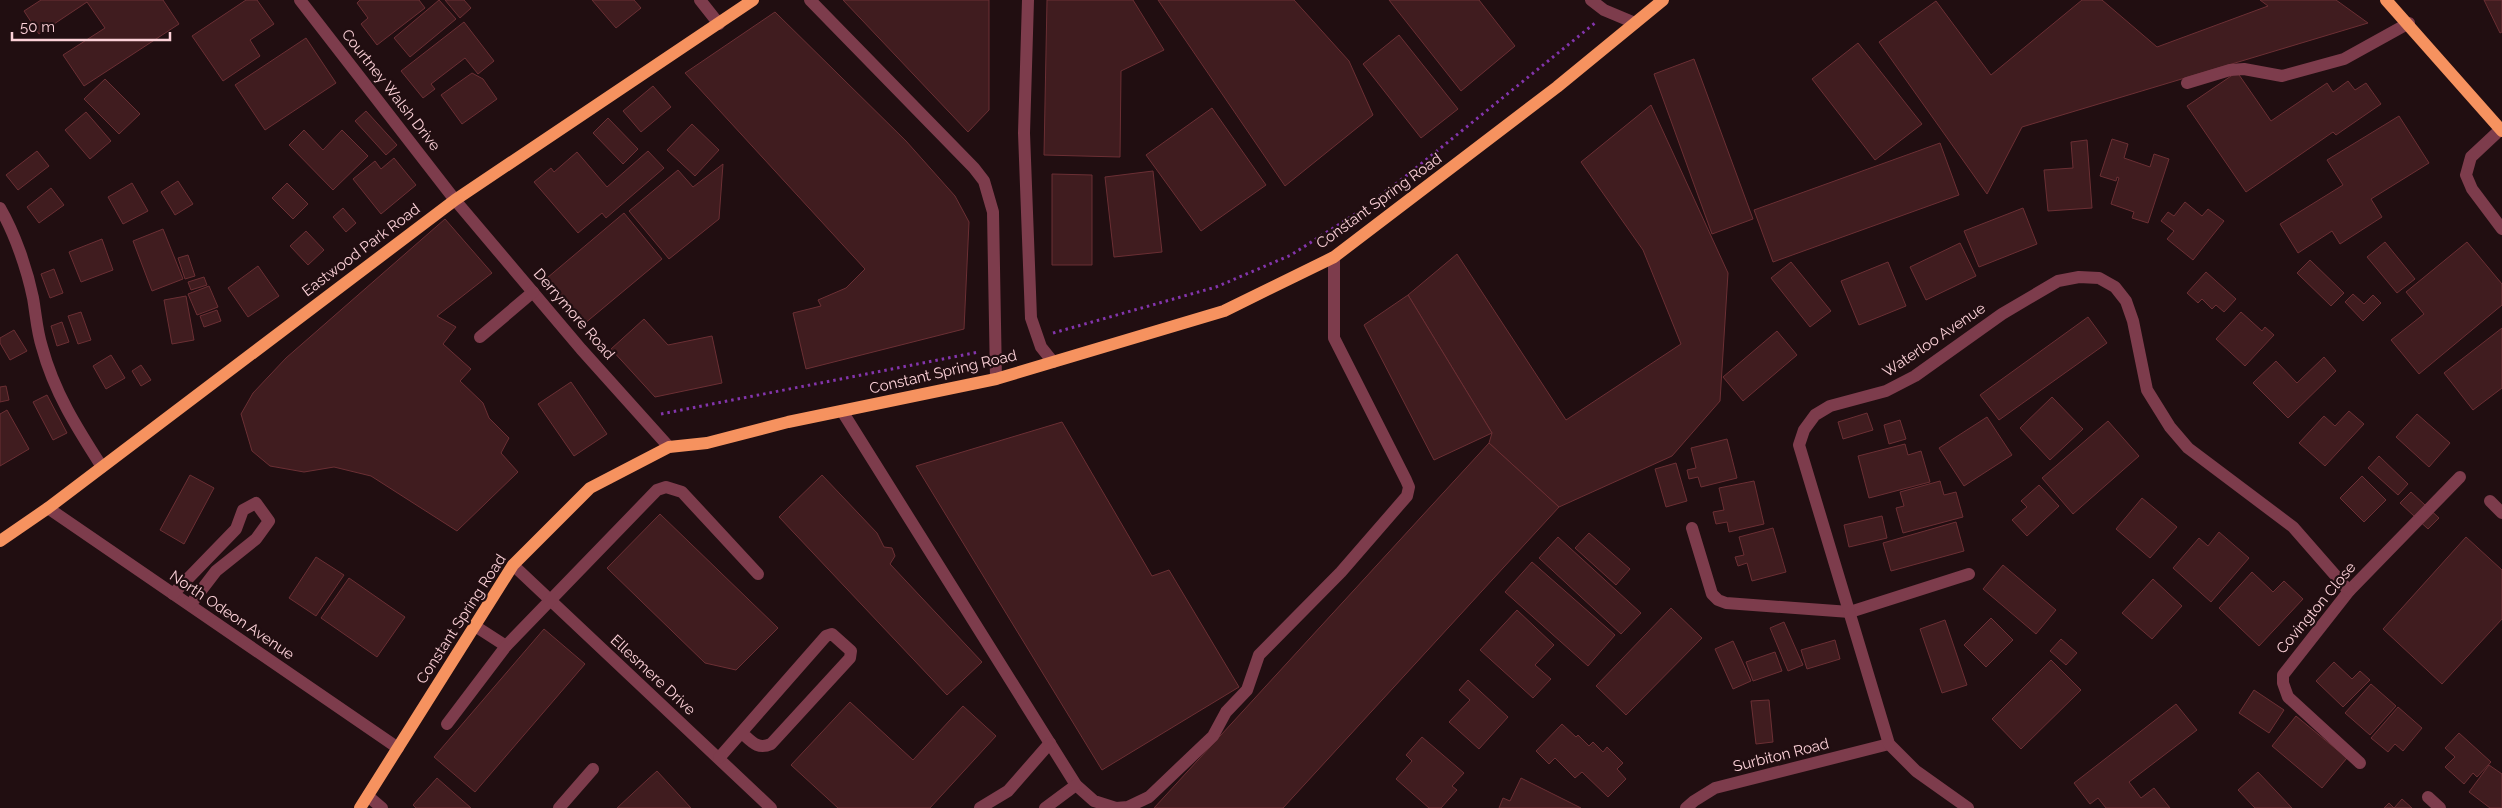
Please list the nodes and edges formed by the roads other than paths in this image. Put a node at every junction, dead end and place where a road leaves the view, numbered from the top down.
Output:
1 (300, 0) edge
2 (700, 0) edge
3 (753, 0) edge
4 (810, 0) edge
5 (1028, 0) edge
6 (1591, 0) edge
7 (1663, 0) edge
8 (2386, 0) edge
9 (1635, 23) junction
10 (719, 24) junction
11 (2409, 24) junction
12 (2187, 83) dead end
13 (2501, 130) edge
14 (455, 200) junction
15 (0, 208) edge
16 (2502, 229) edge
17 (1334, 257) junction
18 (533, 292) junction
19 (480, 337) dead end
20 (1053, 362) junction
21 (996, 379) junction
22 (842, 411) junction
23 (669, 447) junction
24 (102, 466) junction
25 (2460, 477) dead end
26 (2490, 501) dead end
27 (48, 508) junction
28 (2502, 513) edge
29 (1692, 528) dead end
30 (0, 541) edge
31 (514, 565) junction
32 (758, 574) dead end
33 (1969, 574) dead end
34 (2349, 591) junction
35 (173, 594) junction
36 (549, 599) junction
37 (190, 605) junction
38 (1850, 612) junction
39 (475, 626) junction
40 (506, 646) junction
41 (447, 724) dead end
42 (742, 733) junction
43 (1050, 743) junction
44 (1889, 744) junction
45 (398, 748) junction
46 (719, 758) junction
47 (2360, 763) dead end
48 (593, 769) dead end
49 (1076, 785) junction
50 (368, 796) junction
51 (2428, 797) dead end
52 (360, 808) edge
53 (382, 808) edge
54 (559, 808) edge
55 (771, 808) edge
56 (980, 808) edge
57 (1045, 808) edge
58 (1686, 808) edge
59 (1968, 808) edge
60 (2440, 808) edge

1 - 14 street, Courtney Walsh Drive
2 - 10 street
3 - 10 main road, Eastwood Park Road
4 - 21 street
5 - 20 street
6 - 9 street
7 - 9 main road, Constant Spring Road
8 - 11 main road
9 - 17 main road, Constant Spring Road
10 - 14 main road, Eastwood Park Road
11 - 12 street
11 - 13 main road
13 - 16 street
14 - 18 street, Derrymore Road
14 - 24 main road, Eastwood Park Road
15 - 24 street
17 - 20 main road, Constant Spring Road
17 - 49 street
18 - 19 street
18 - 23 street, Derrymore Road
20 - 21 main road, Constant Spring Road
21 - 22 main road, Constant Spring Road
22 - 23 main road, Constant Spring Road
22 - 43 street
23 - 31 main road, Constant Spring Road
24 - 27 main road, Eastwood Park Road
25 - 34 street, Covington Close
26 - 28 street
27 - 30 main road, Eastwood Park Road
27 - 35 street, North Odeon Avenue
29 - 38 street
31 - 36 street, Ellesmere Drive
31 - 39 main road, Constant Spring Road
32 - 36 street
33 - 38 street
34 - 38 street, Waterloo Avenue
34 - 47 street, Covington Close
35 - 37 street, North Odeon Avenue
35 - 37 street
36 - 40 street
36 - 46 street, Ellesmere Drive
37 - 45 street, North Odeon Avenue
38 - 44 street, Waterloo Avenue
39 - 40 street
39 - 45 main road, Constant Spring Road
40 - 41 street
42 - 42 street
42 - 46 street
43 - 49 street
43 - 56 street
44 - 58 street, Surbiton Road
44 - 59 street, Waterloo Avenue
45 - 50 main road, Constant Spring Road
46 - 55 street, Ellesmere Drive
48 - 54 street
49 - 57 street
50 - 52 main road, Constant Spring Road
50 - 53 street
51 - 60 street

